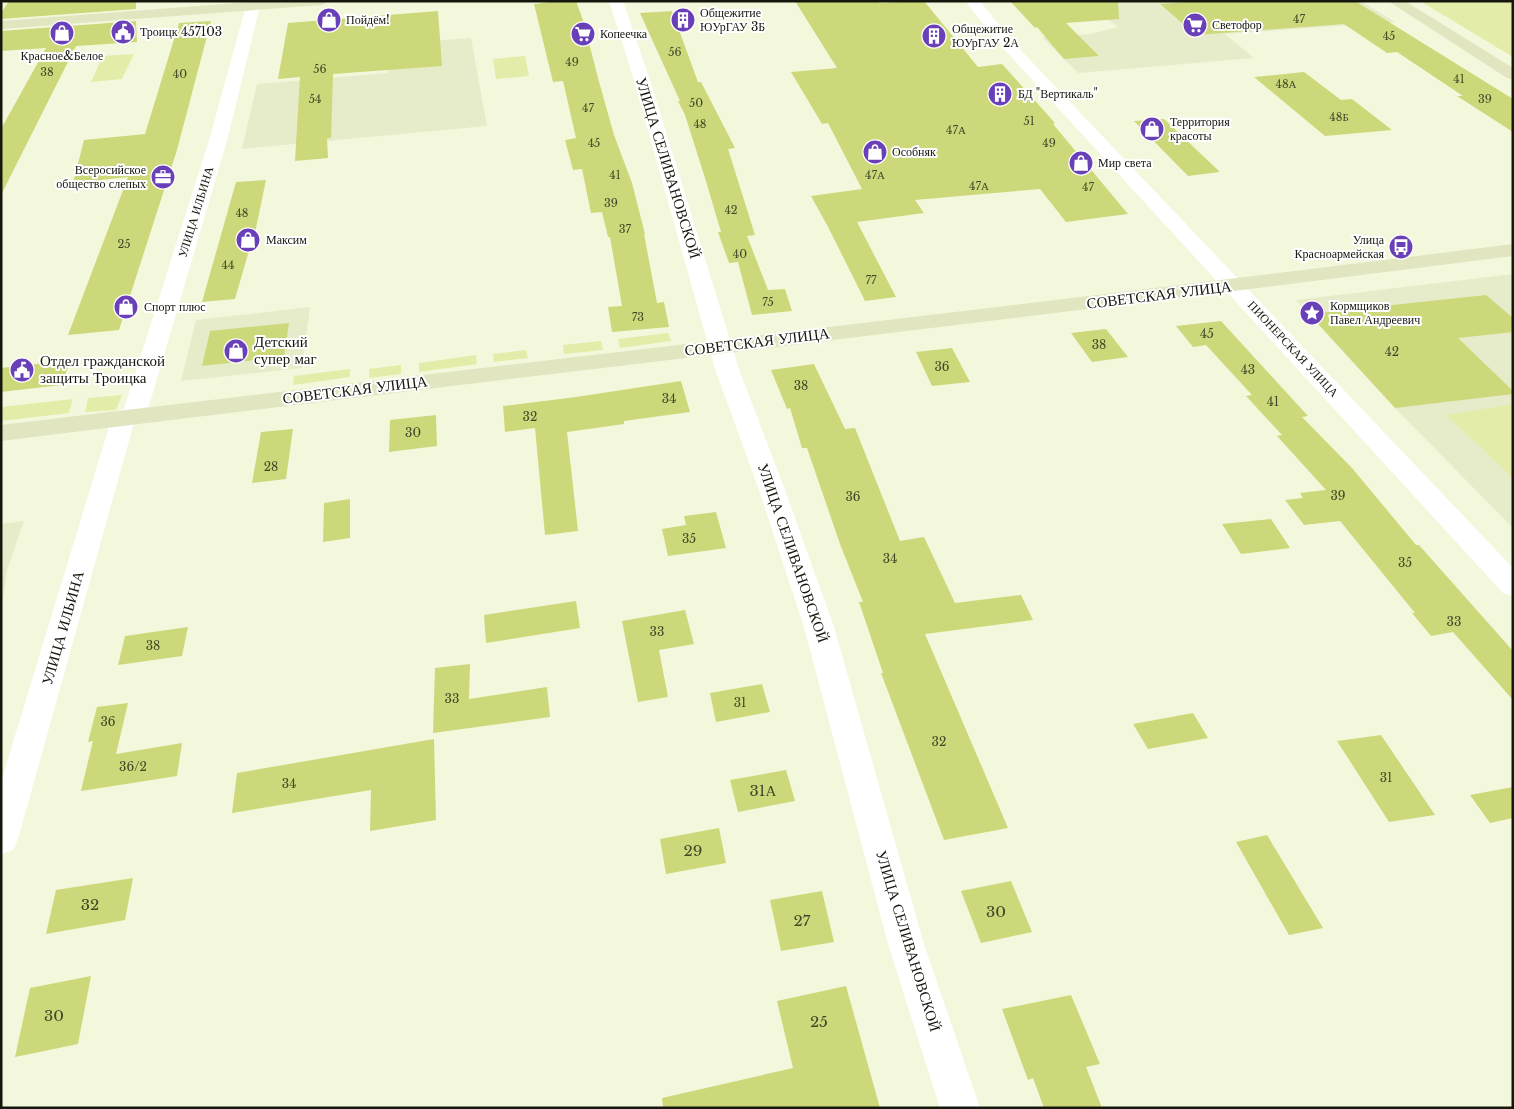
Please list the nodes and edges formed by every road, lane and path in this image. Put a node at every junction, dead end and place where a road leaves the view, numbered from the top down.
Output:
1 (322, 1) edge
2 (616, 1) edge
3 (972, 1) edge
4 (1395, 1) edge
5 (252, 6) junction
6 (1, 25) edge
7 (1513, 76) edge
8 (1513, 250) edge
9 (1232, 285) junction
10 (721, 346) junction
11 (129, 417) junction
12 (1, 433) edge
13 (1513, 586) edge
14 (1, 839) edge
15 (960, 1108) edge

1 - 5 street
2 - 10 street, УЛИЦА СЕЛИВАНОВСКОЙ
3 - 9 street, ПИОНЕРСКАЯ УЛИЦА
4 - 7 street
5 - 6 street
5 - 11 street, УЛИЦА ИЛЬИНА
8 - 9 street, СОВЕТСКАЯ УЛИЦА
9 - 10 street, СОВЕТСКАЯ УЛИЦА
9 - 13 street, ПИОНЕРСКАЯ УЛИЦА
10 - 11 street, СОВЕТСКАЯ УЛИЦА
10 - 15 street, УЛИЦА СЕЛИВАНОВСКОЙ
11 - 12 street, СОВЕТСКАЯ УЛИЦА
11 - 14 street, УЛИЦА ИЛЬИНА

